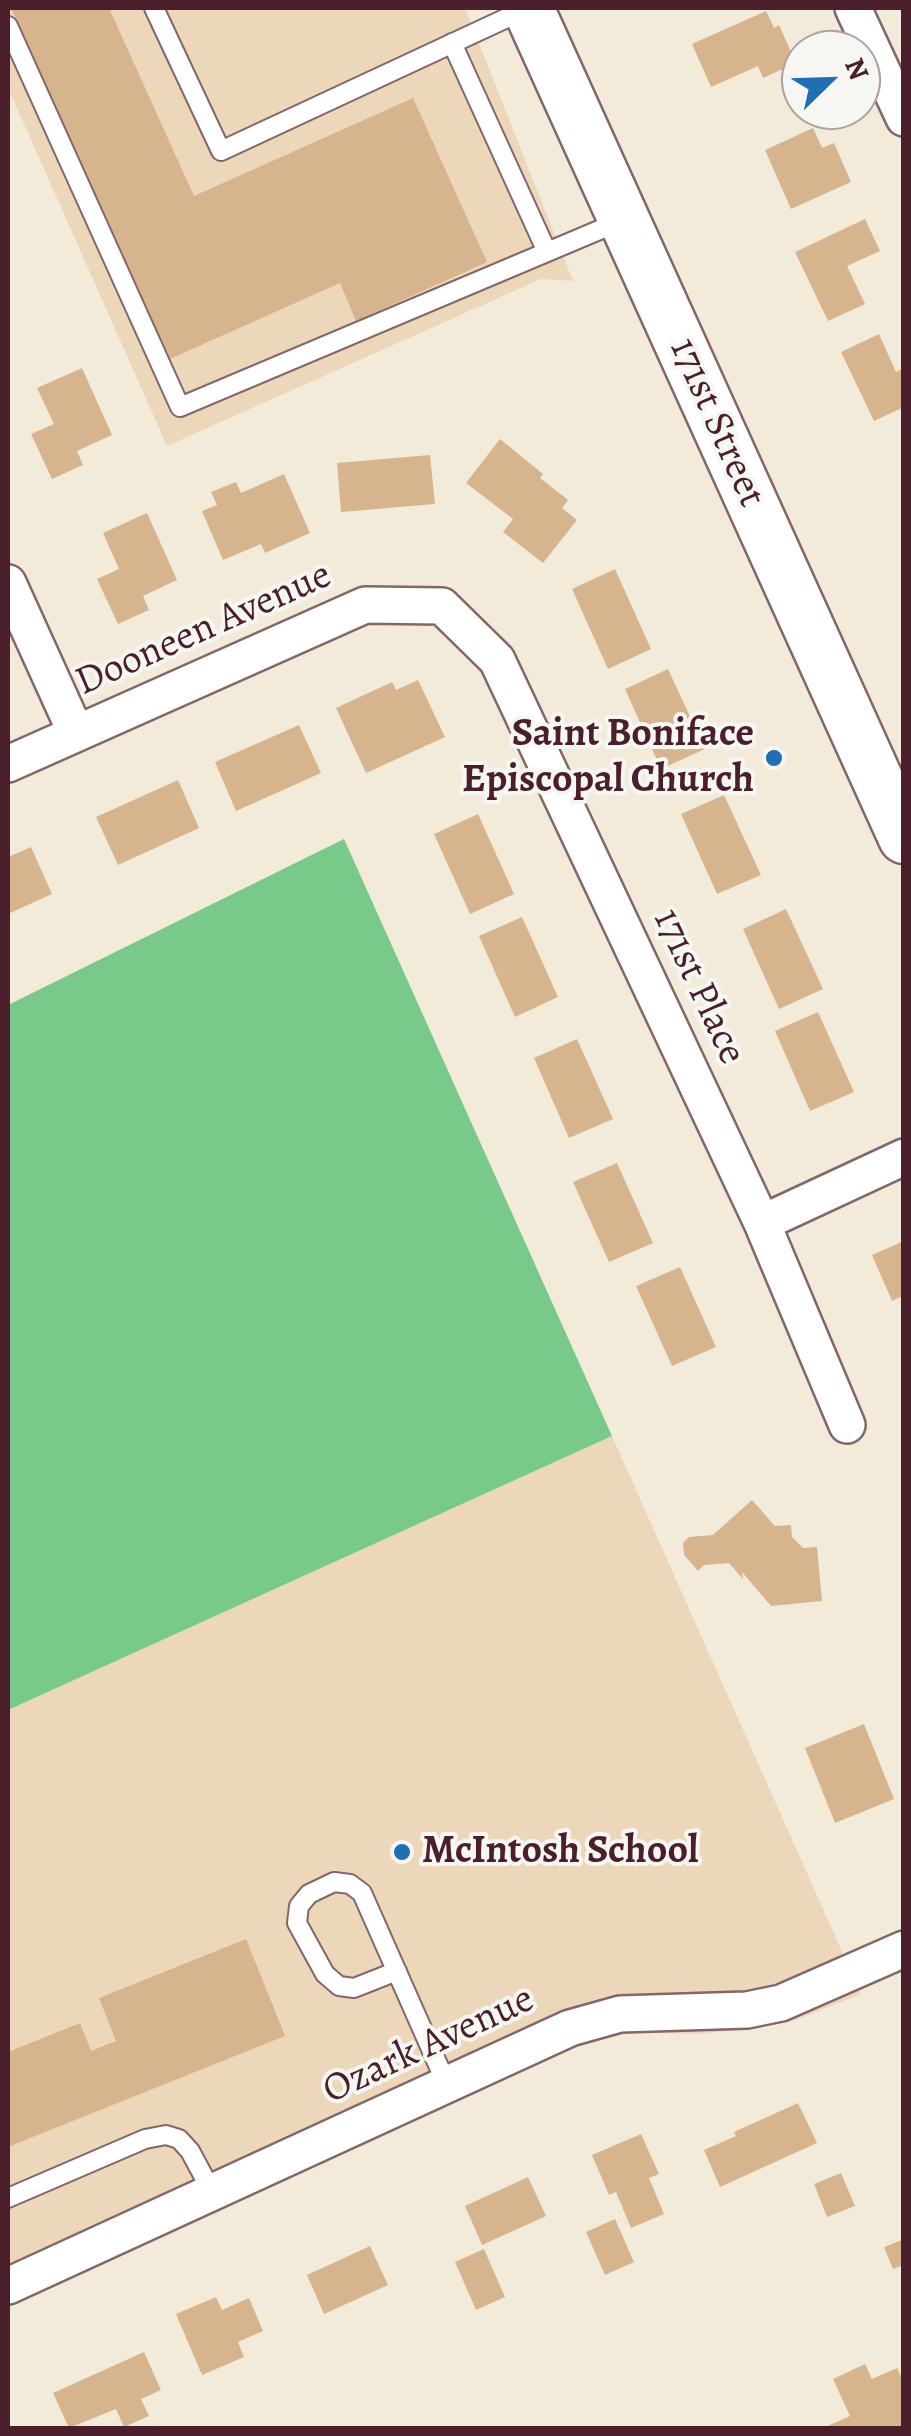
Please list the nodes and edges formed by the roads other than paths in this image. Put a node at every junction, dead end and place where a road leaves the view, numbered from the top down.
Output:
1 (154, 8) edge
2 (528, 8) edge
3 (853, 8) edge
4 (8, 26) edge
5 (452, 44) junction
6 (904, 118) edge
7 (624, 219) junction
8 (547, 252) junction
9 (8, 583) edge
10 (442, 606) joint
11 (76, 734) junction
12 (8, 764) edge
13 (904, 838) edge
14 (904, 1157) edge
15 (762, 1223) junction
16 (847, 1425) dead end
17 (904, 1949) edge
18 (397, 1971) junction
19 (447, 2085) junction
20 (212, 2192) junction
21 (8, 2198) edge
22 (8, 2286) edge

1 - 5 lane
2 - 5 lane
2 - 7 street, 171st Street
3 - 6 street
4 - 8 lane
5 - 8 lane
7 - 8 lane
7 - 13 street, 171st Street
9 - 11 street
10 - 11 street, Dooneen Avenue
10 - 15 street, 171st Place
11 - 12 street, Dooneen Avenue
14 - 15 street
15 - 16 street, 171st Place
17 - 19 street, Ozark Avenue
18 - 18 lane
18 - 19 lane
19 - 20 street, Ozark Avenue
20 - 21 lane
20 - 22 street, Ozark Avenue

